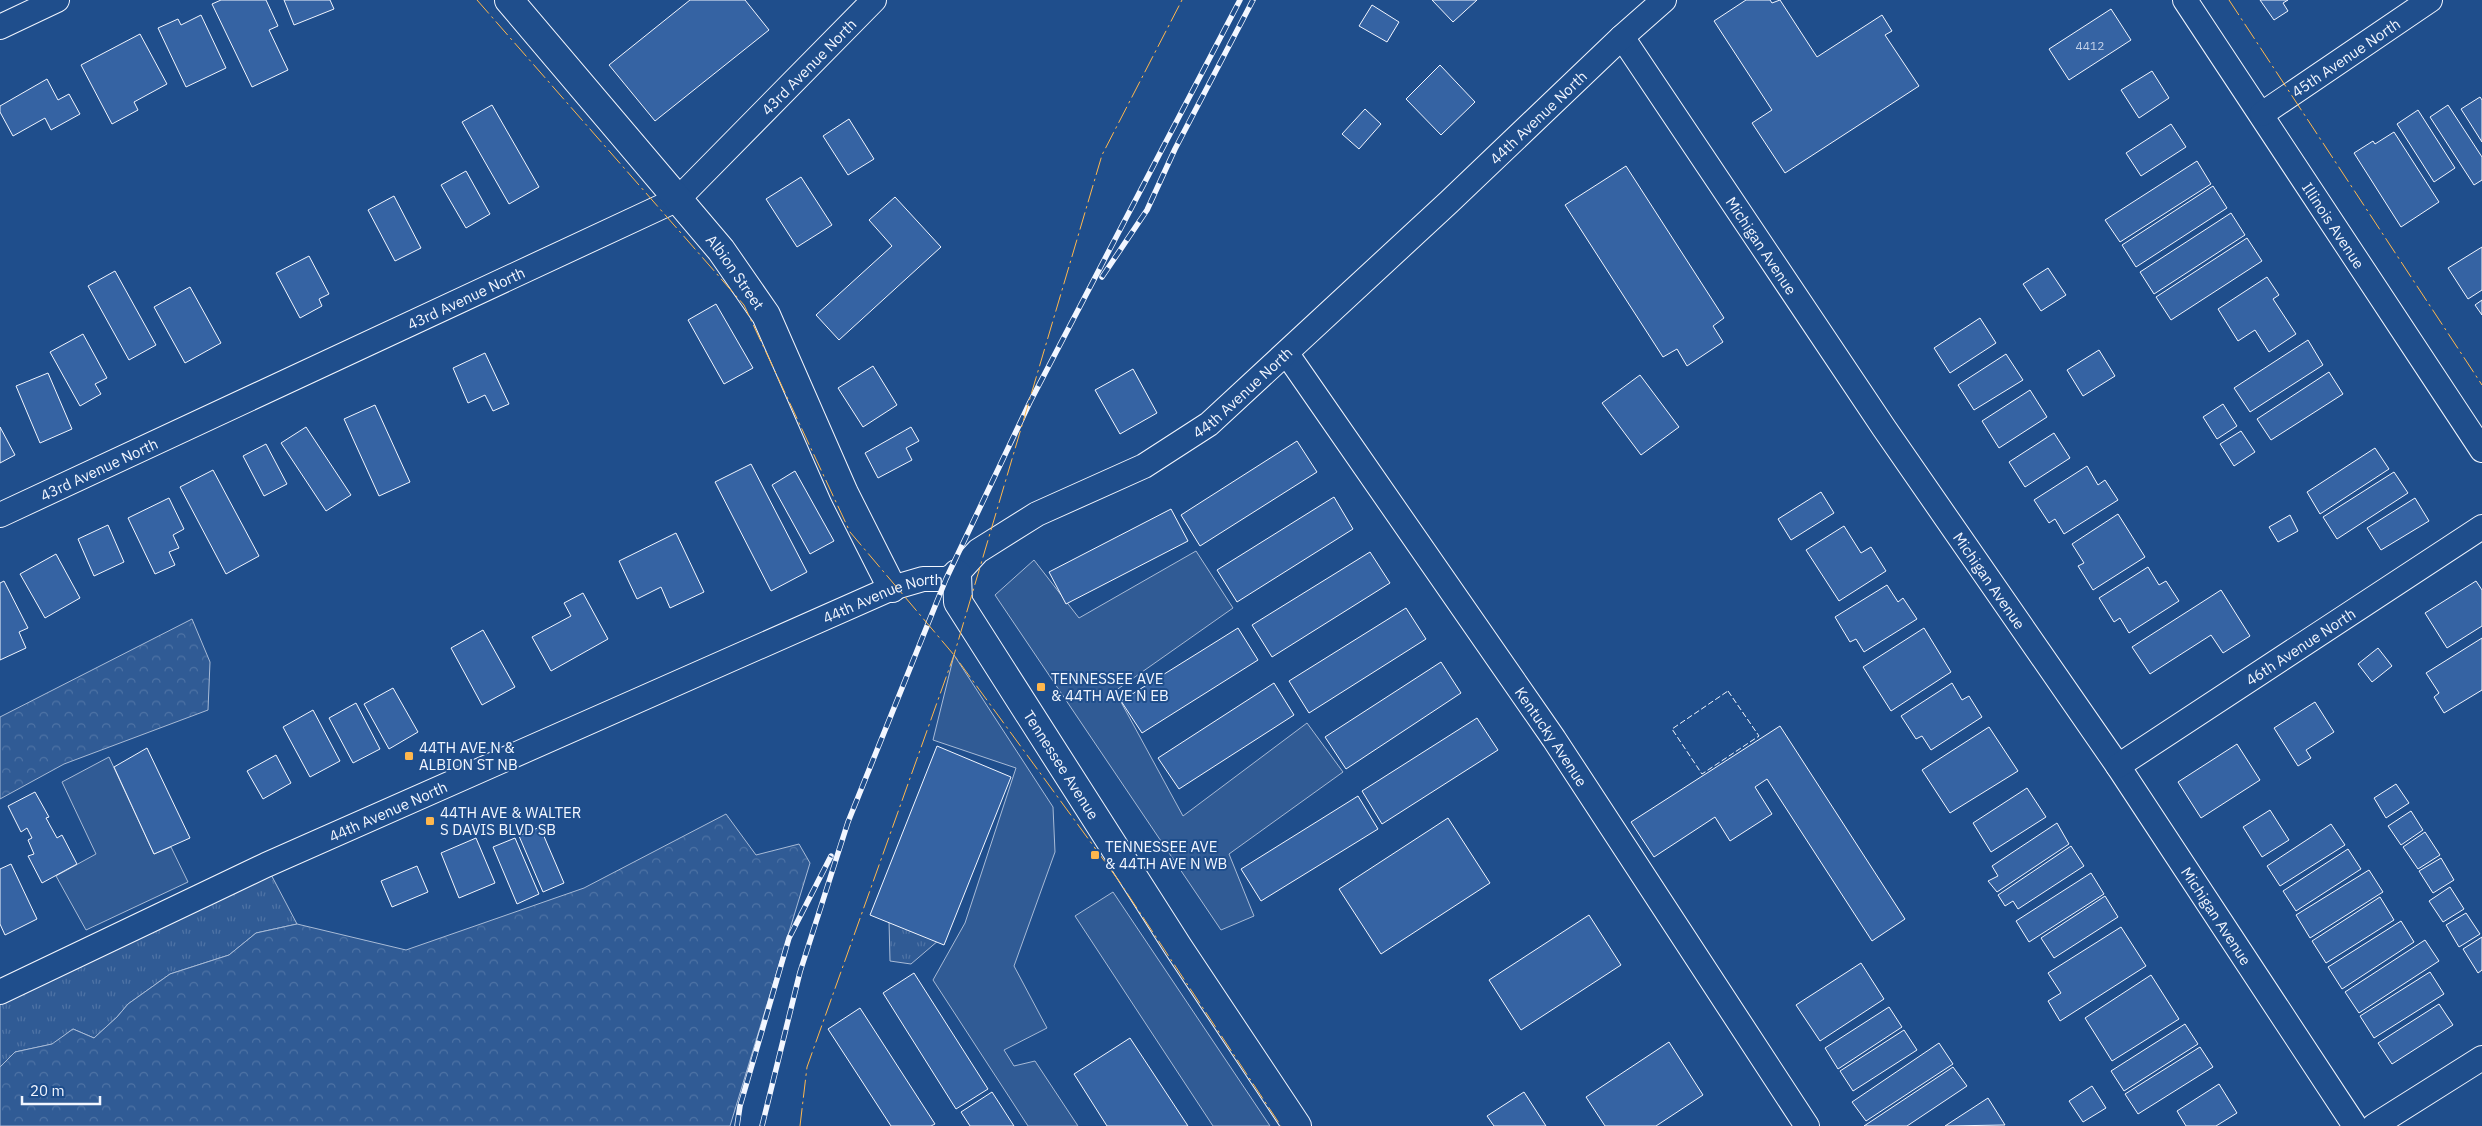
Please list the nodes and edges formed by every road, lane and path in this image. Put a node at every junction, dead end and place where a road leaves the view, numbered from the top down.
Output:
1 (58, 0) edge
2 (509, 0) edge
3 (874, 0) edge
4 (1664, 0) edge
5 (2185, 0) edge
6 (2430, 0) edge
7 (0, 27) edge
8 (1622, 37) junction
9 (2262, 114) junction
10 (678, 198) junction
11 (1286, 354) junction
12 (2482, 450) edge
13 (0, 515) edge
14 (2482, 527) edge
15 (956, 574) junction
16 (892, 588) junction
17 (2118, 766) junction
18 (0, 992) edge
19 (2482, 1058) edge
20 (1297, 1126) edge
21 (1807, 1126) edge
22 (2355, 1126) edge
23 (2374, 1126) edge

1 - 7 street
2 - 10 street, Albion Street
3 - 10 street, 43rd Avenue North
4 - 8 street, 44th Avenue North
5 - 9 street, Illinois Avenue
6 - 9 street, 45th Avenue North
8 - 11 street, 44th Avenue North
8 - 17 street, Michigan Avenue
9 - 12 street, Illinois Avenue
10 - 13 street, 43rd Avenue North
10 - 16 street, Albion Street
11 - 15 street, 44th Avenue North
11 - 21 street, Kentucky Avenue
14 - 17 street, 46th Avenue North
15 - 16 street, 44th Avenue North
15 - 20 street, Tennessee Avenue
16 - 18 street, 44th Avenue North
17 - 22 street, Michigan Avenue
19 - 23 street

